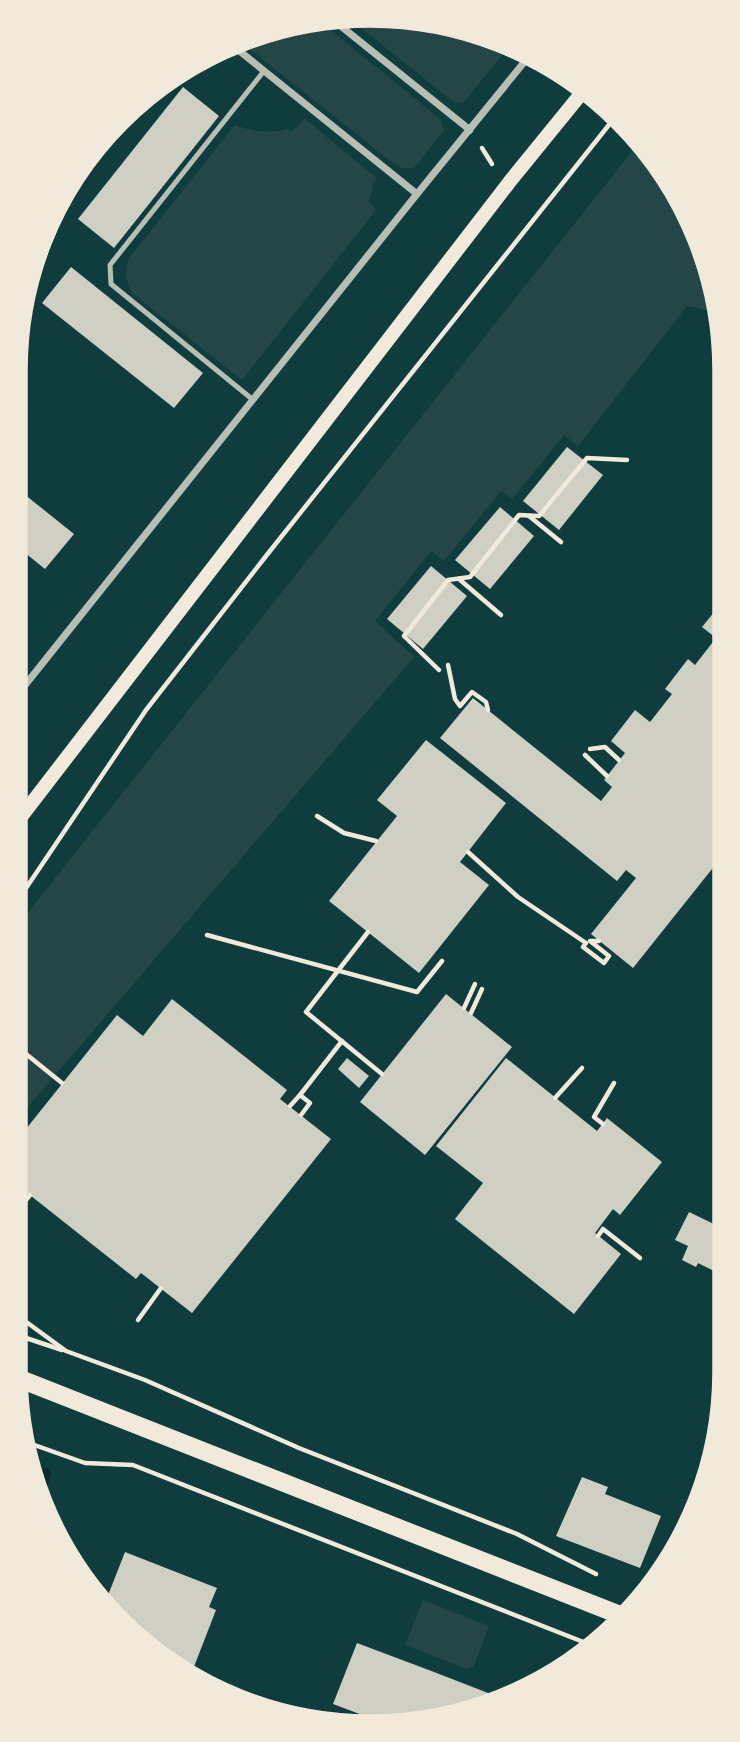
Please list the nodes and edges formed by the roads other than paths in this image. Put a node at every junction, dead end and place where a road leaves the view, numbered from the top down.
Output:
1 (343, 27) edge
2 (239, 52) edge
3 (524, 63) edge
4 (264, 71) junction
5 (579, 97) edge
6 (470, 130) junction
7 (416, 194) junction
8 (252, 399) junction
9 (26, 684) edge
10 (26, 810) edge
11 (26, 1381) edge
12 (615, 1613) edge

1 - 6 street
2 - 4 street
3 - 6 street
4 - 7 street
4 - 8 lane
5 - 10 main road
6 - 7 street
7 - 8 street
8 - 9 street
11 - 12 main road

